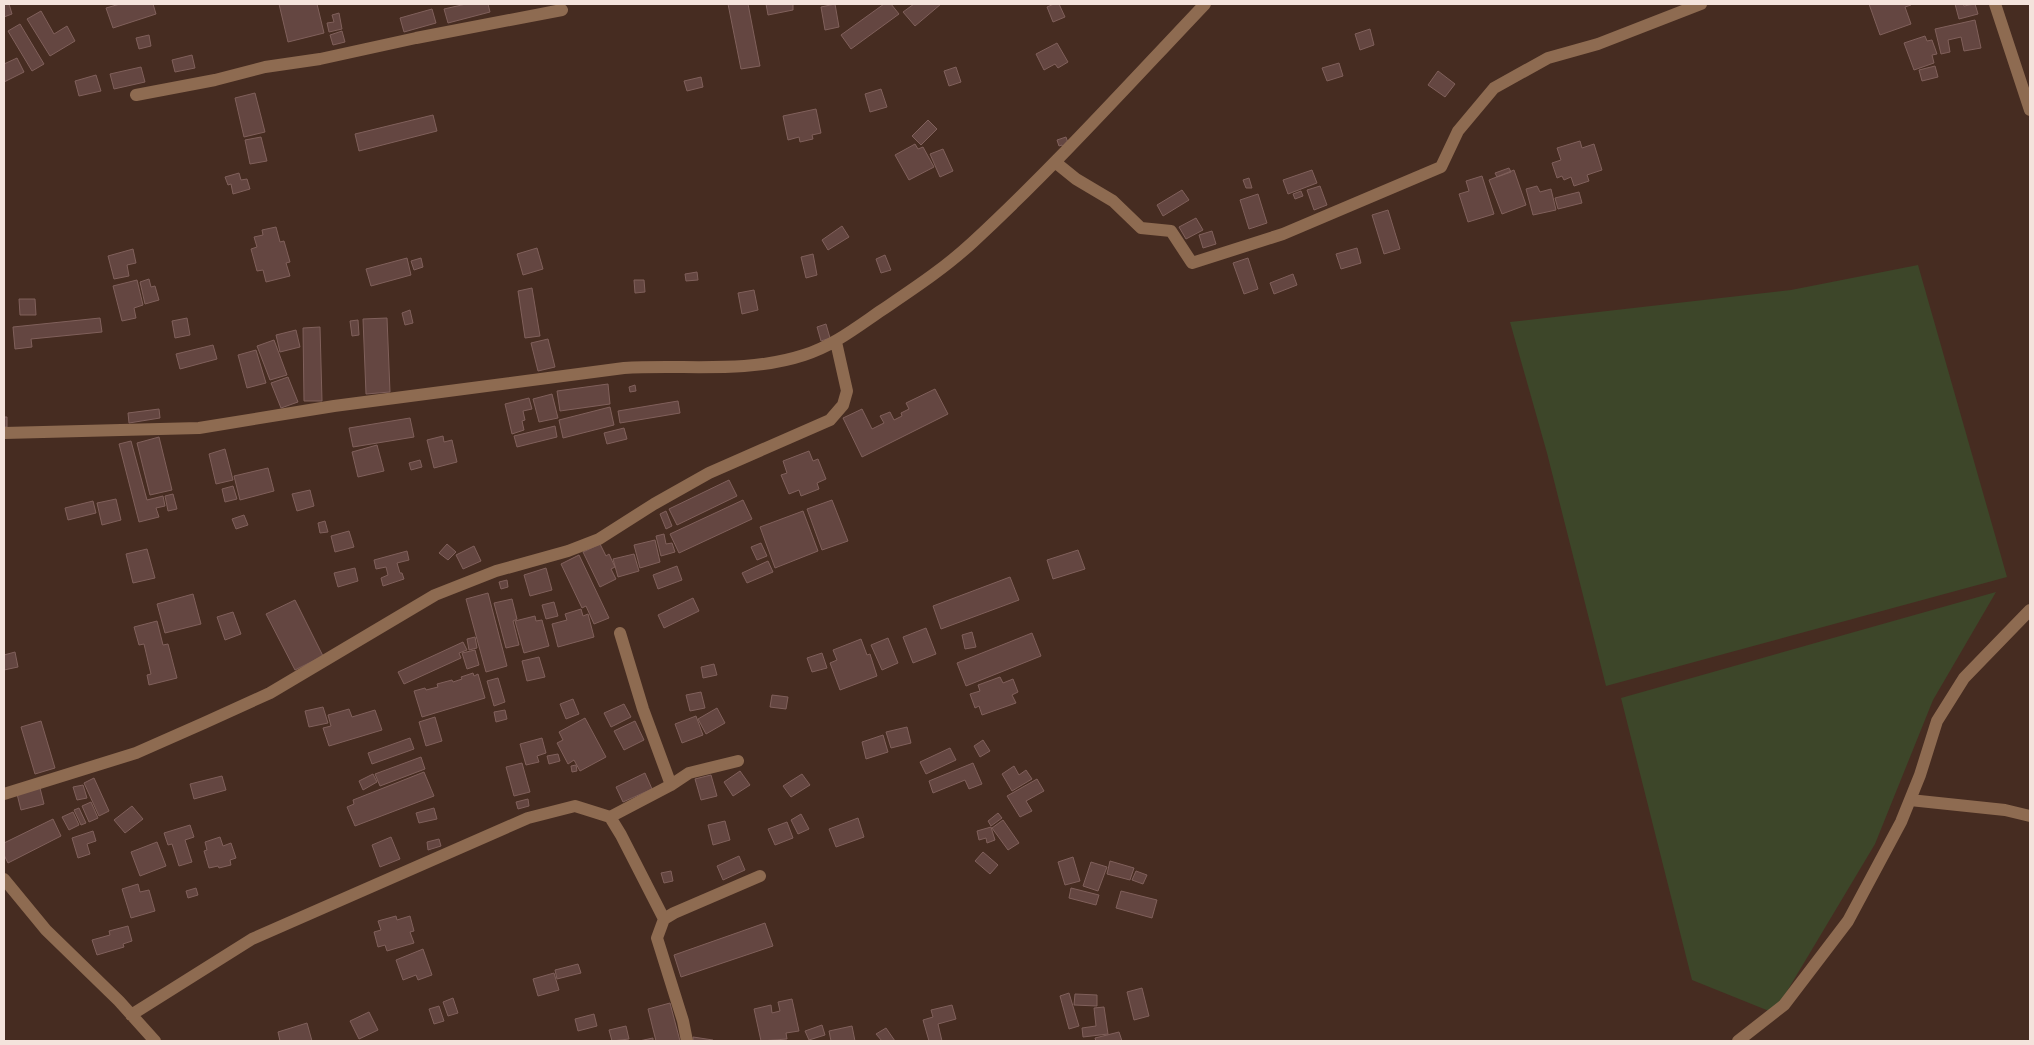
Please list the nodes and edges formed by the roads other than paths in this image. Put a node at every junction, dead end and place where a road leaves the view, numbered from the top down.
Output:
1 (1205, 4) edge
2 (1701, 4) edge
3 (1995, 4) edge
4 (562, 10) dead end
5 (136, 95) dead end
6 (2030, 110) edge
7 (1055, 162) junction
8 (836, 342) junction
9 (4, 433) edge
10 (2030, 610) edge
11 (620, 633) dead end
12 (738, 761) dead end
13 (671, 785) junction
14 (4, 794) edge
15 (1910, 800) junction
16 (2030, 816) edge
17 (610, 817) junction
18 (760, 876) dead end
19 (4, 879) edge
20 (664, 920) junction
21 (131, 1014) junction
22 (155, 1041) edge
23 (686, 1041) edge
24 (1738, 1041) edge

1 - 7 street
2 - 7 street
3 - 6 street
4 - 5 street
7 - 8 street
8 - 9 street
8 - 14 street
10 - 15 street
11 - 13 street
12 - 13 street
13 - 17 street
15 - 16 street
15 - 24 street
17 - 20 street
17 - 21 street
18 - 20 street
19 - 21 street
20 - 23 street
21 - 22 street

